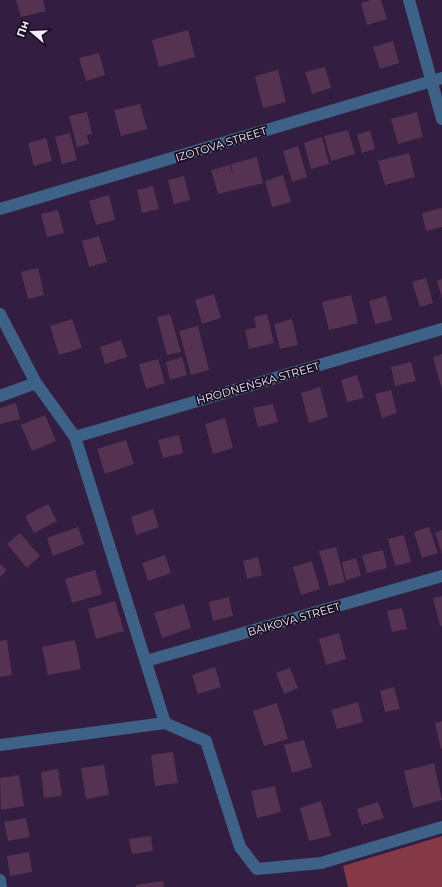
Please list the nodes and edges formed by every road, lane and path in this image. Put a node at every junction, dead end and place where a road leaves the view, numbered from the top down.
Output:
1 (409, 0) edge
2 (437, 80) edge
3 (442, 119) edge
4 (0, 210) edge
5 (0, 314) edge
6 (442, 330) edge
7 (36, 383) junction
8 (0, 396) edge
9 (75, 437) junction
10 (442, 576) edge
11 (146, 661) junction
12 (165, 723) junction
13 (0, 745) edge
14 (442, 827) edge
15 (0, 880) edge
16 (1, 887) edge

1 - 2 street
2 - 3 street
2 - 4 street, IZOTOVA STREET
5 - 7 street
6 - 9 street, HRODNENSKA STREET
7 - 8 street
7 - 9 street
9 - 11 street
10 - 11 street, BAIKOVA STREET
11 - 12 street
12 - 13 street
12 - 14 street
15 - 16 street

